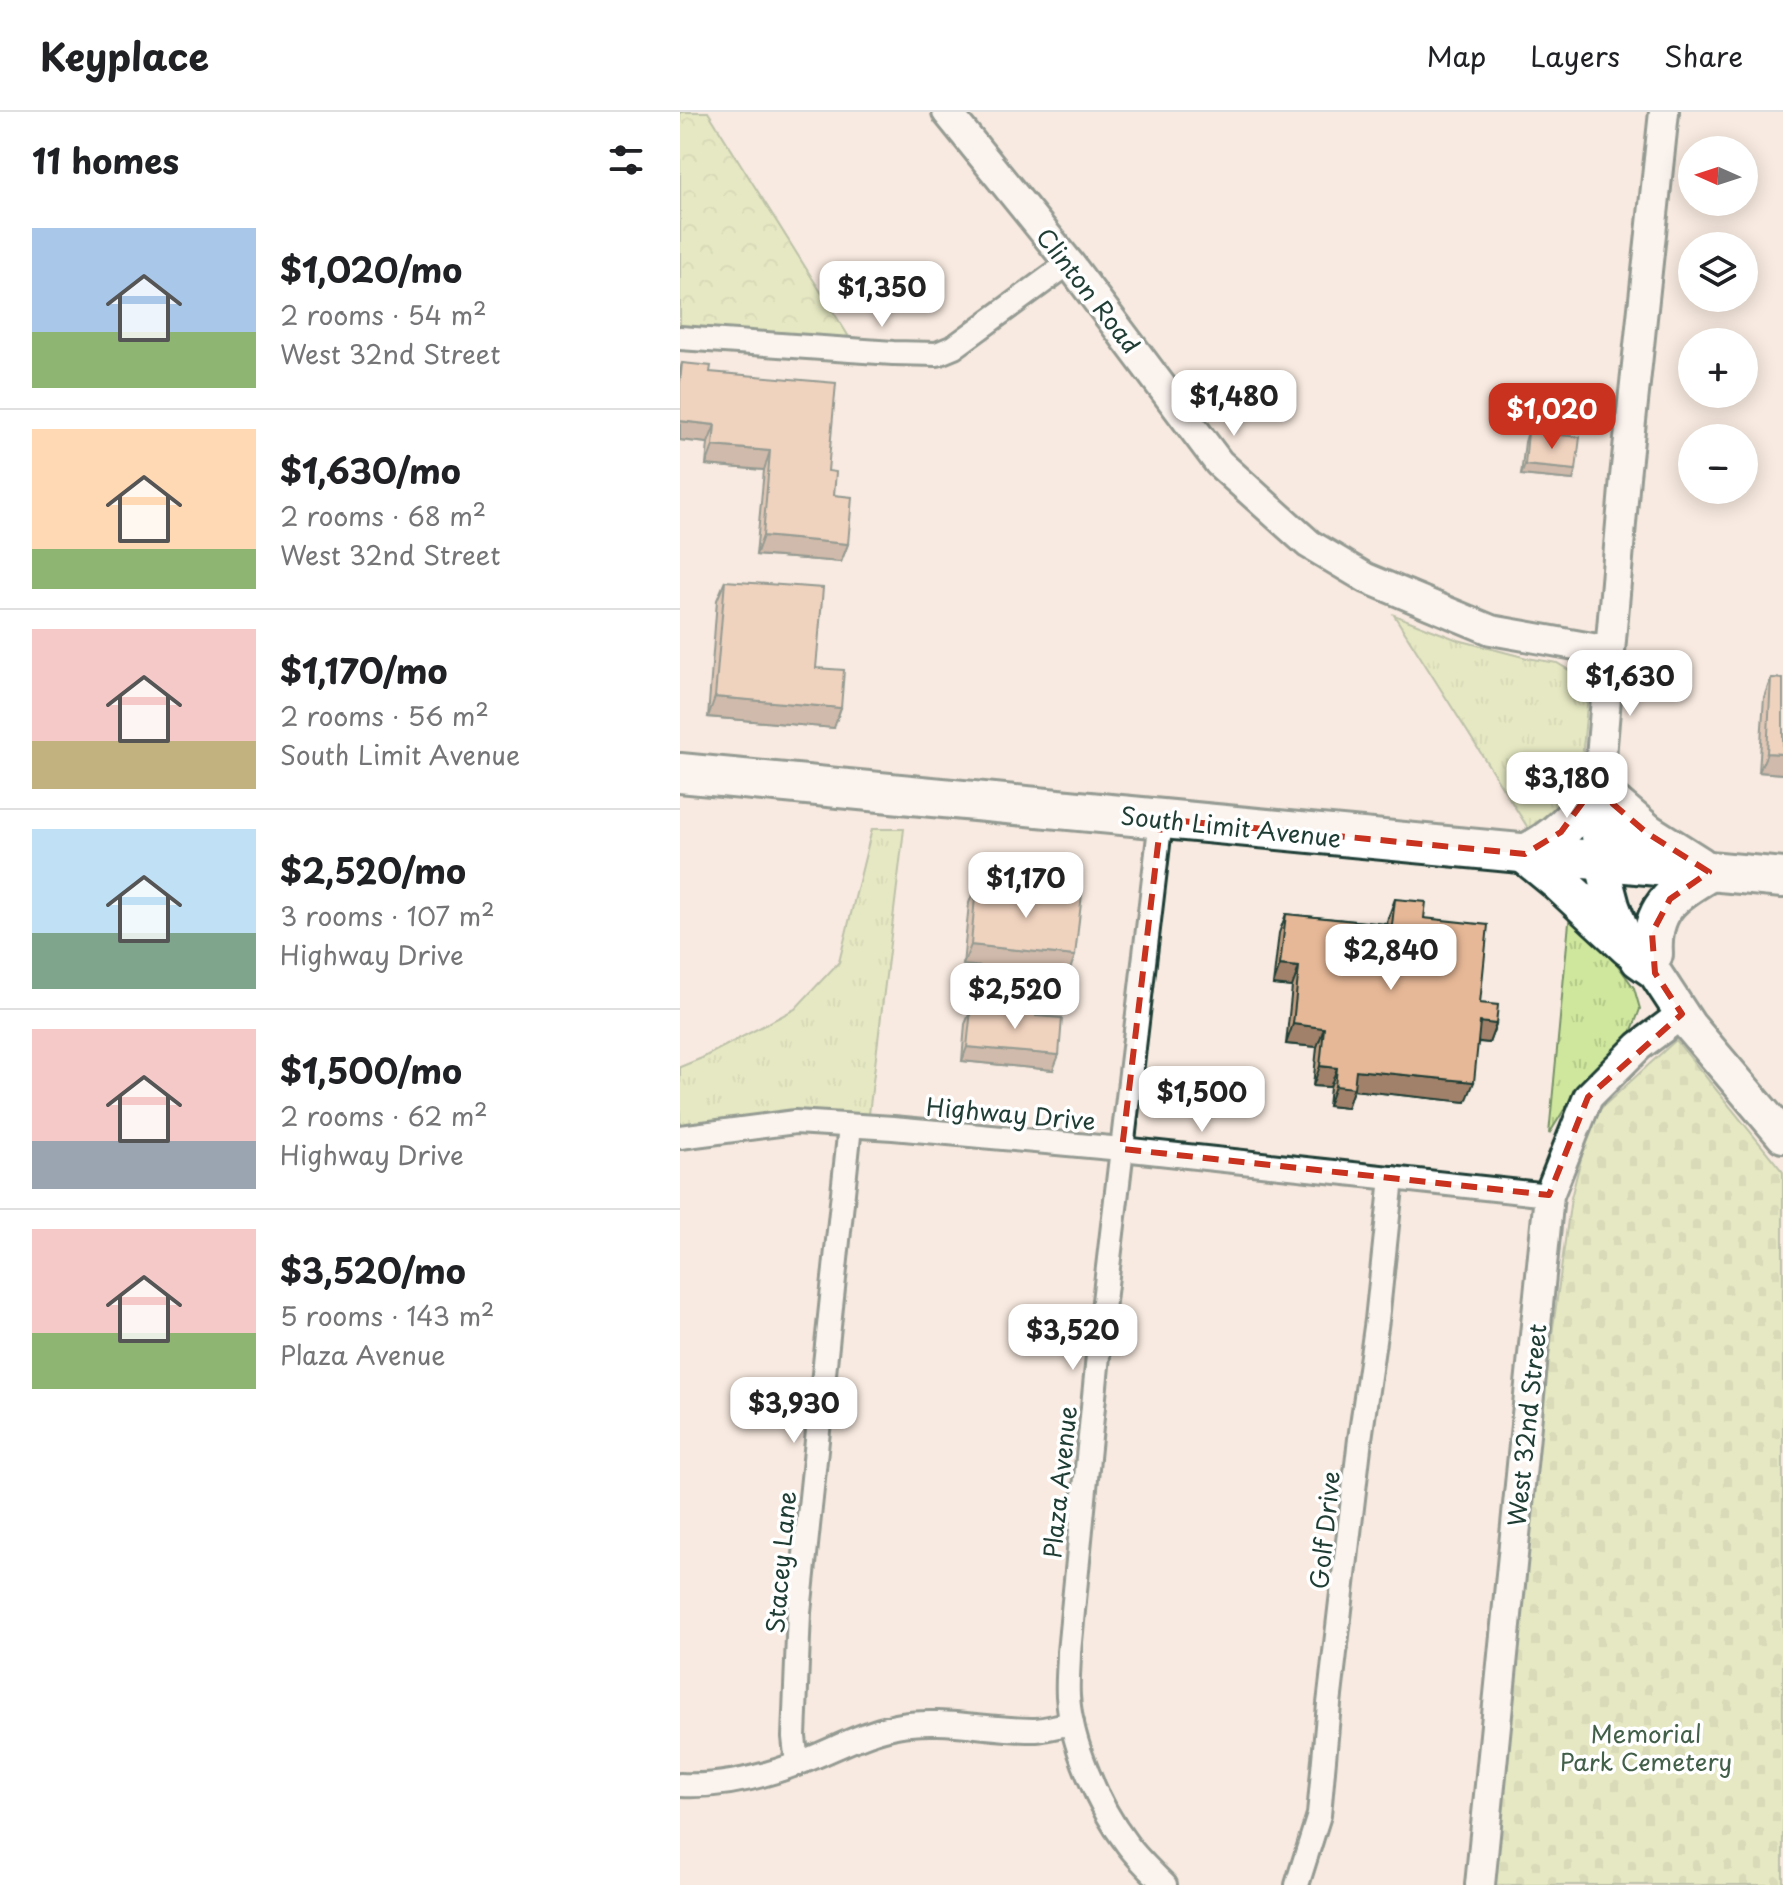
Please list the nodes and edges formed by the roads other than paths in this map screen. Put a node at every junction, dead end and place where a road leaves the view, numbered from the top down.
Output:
1 (947, 112) edge
2 (1664, 112) edge
3 (1069, 263) junction
4 (680, 338) edge
5 (1609, 651) junction
6 (680, 773) edge
7 (1603, 792) junction
8 (1161, 819) junction
9 (1525, 854) junction
10 (1611, 862) junction
11 (1709, 872) junction
12 (1783, 878) edge
13 (1646, 958) junction
14 (1682, 1014) junction
15 (850, 1126) junction
16 (1783, 1136) edge
17 (680, 1137) edge
18 (1122, 1149) junction
19 (1392, 1178) junction
20 (1549, 1195) junction
21 (1072, 1723) junction
22 (797, 1764) junction
23 (680, 1785) edge
24 (1165, 1885) edge
25 (1297, 1885) edge
26 (1480, 1885) edge

1 - 3 street, Clinton Road
2 - 5 street
3 - 4 street
3 - 5 street, Clinton Road
5 - 7 street
6 - 8 highway, South Limit Avenue
7 - 9 highway
7 - 10 street
7 - 11 highway
8 - 9 highway, South Limit Avenue
8 - 18 street, Plaza Avenue
9 - 10 highway, South Limit Avenue
9 - 13 highway
10 - 11 highway, South Limit Avenue
10 - 13 main road
11 - 12 highway, South Limit Avenue
11 - 13 highway
13 - 14 main road
14 - 16 main road
14 - 20 street, West 32nd Street
15 - 17 street, Highway Drive
15 - 18 street, Highway Drive
15 - 22 street, Stacey Lane
18 - 19 street, Highway Drive
18 - 21 street, Plaza Avenue
19 - 20 street, Highway Drive
19 - 25 street, Golf Drive
20 - 26 street, West 32nd Street
21 - 22 street
21 - 24 street, Plaza Avenue
22 - 23 street

